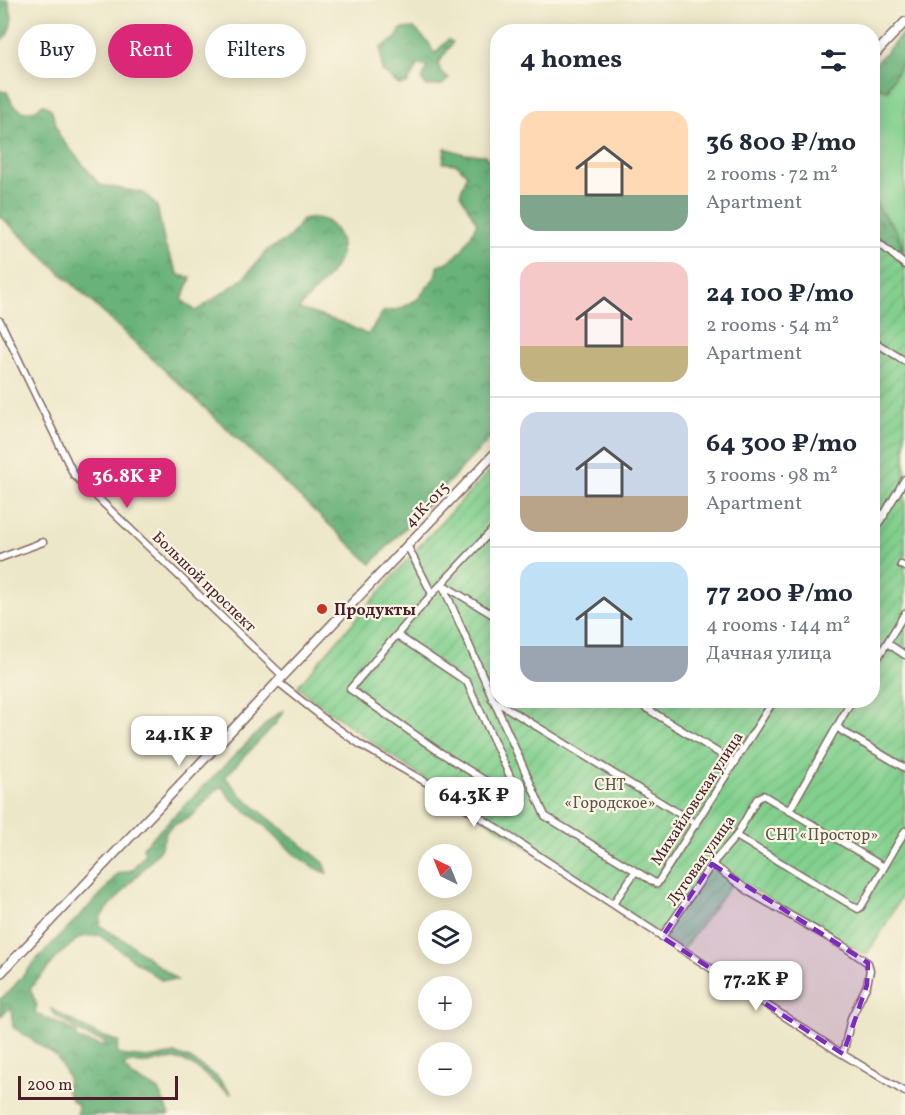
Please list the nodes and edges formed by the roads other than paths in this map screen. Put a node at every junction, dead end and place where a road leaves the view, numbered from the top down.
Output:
1 (905, 22) edge
2 (880, 49) edge
3 (880, 244) edge
4 (905, 265) edge
5 (0, 321) edge
6 (880, 345) edge
7 (905, 361) edge
8 (490, 458) edge
9 (905, 479) edge
10 (880, 513) edge
11 (884, 516) junction
12 (880, 522) edge
13 (490, 537) edge
14 (43, 542) dead end
15 (407, 545) junction
16 (0, 558) edge
17 (442, 584) junction
18 (432, 594) junction
19 (490, 613) edge
20 (905, 613) edge
21 (397, 635) junction
22 (887, 644) junction
23 (880, 655) edge
24 (905, 655) edge
25 (281, 679) junction
26 (490, 694) edge
27 (496, 708) edge
28 (507, 708) edge
29 (646, 708) edge
30 (768, 708) edge
31 (847, 708) edge
32 (837, 726) junction
33 (735, 763) junction
34 (905, 768) edge
35 (789, 811) junction
36 (696, 824) junction
37 (905, 831) edge
38 (736, 836) junction
39 (712, 864) junction
40 (884, 867) junction
41 (635, 872) junction
42 (613, 904) junction
43 (662, 937) junction
44 (0, 974) edge
45 (843, 1054) junction
46 (905, 1092) edge

1 - 2 main road
3 - 4 street
5 - 25 street, Большой проспект
6 - 7 street
8 - 15 main road, 41К-015
9 - 11 street
10 - 11 street
11 - 12 street
13 - 17 street
14 - 16 street
15 - 18 street
15 - 25 main road, 41К-015
17 - 18 street
17 - 19 street
17 - 26 street
18 - 21 street
20 - 22 street
21 - 21 street
22 - 23 street
22 - 24 street
25 - 42 street, Большой проспект
25 - 44 main road, 41К-015
27 - 41 street
28 - 36 street
29 - 33 street
30 - 33 street, Михайловская улица
31 - 32 street
32 - 34 street
32 - 35 street
33 - 36 street, Михайловская улица
35 - 38 street, Луговая улица
35 - 40 street
36 - 41 street, Михайловская улица
37 - 40 street
38 - 39 street, Луговая улица
38 - 40 street
39 - 43 street, Луговая улица
39 - 45 street
41 - 42 street, Михайловская улица
42 - 43 street, Большой проспект
43 - 45 street, Большой проспект
45 - 46 street, Большой проспект

